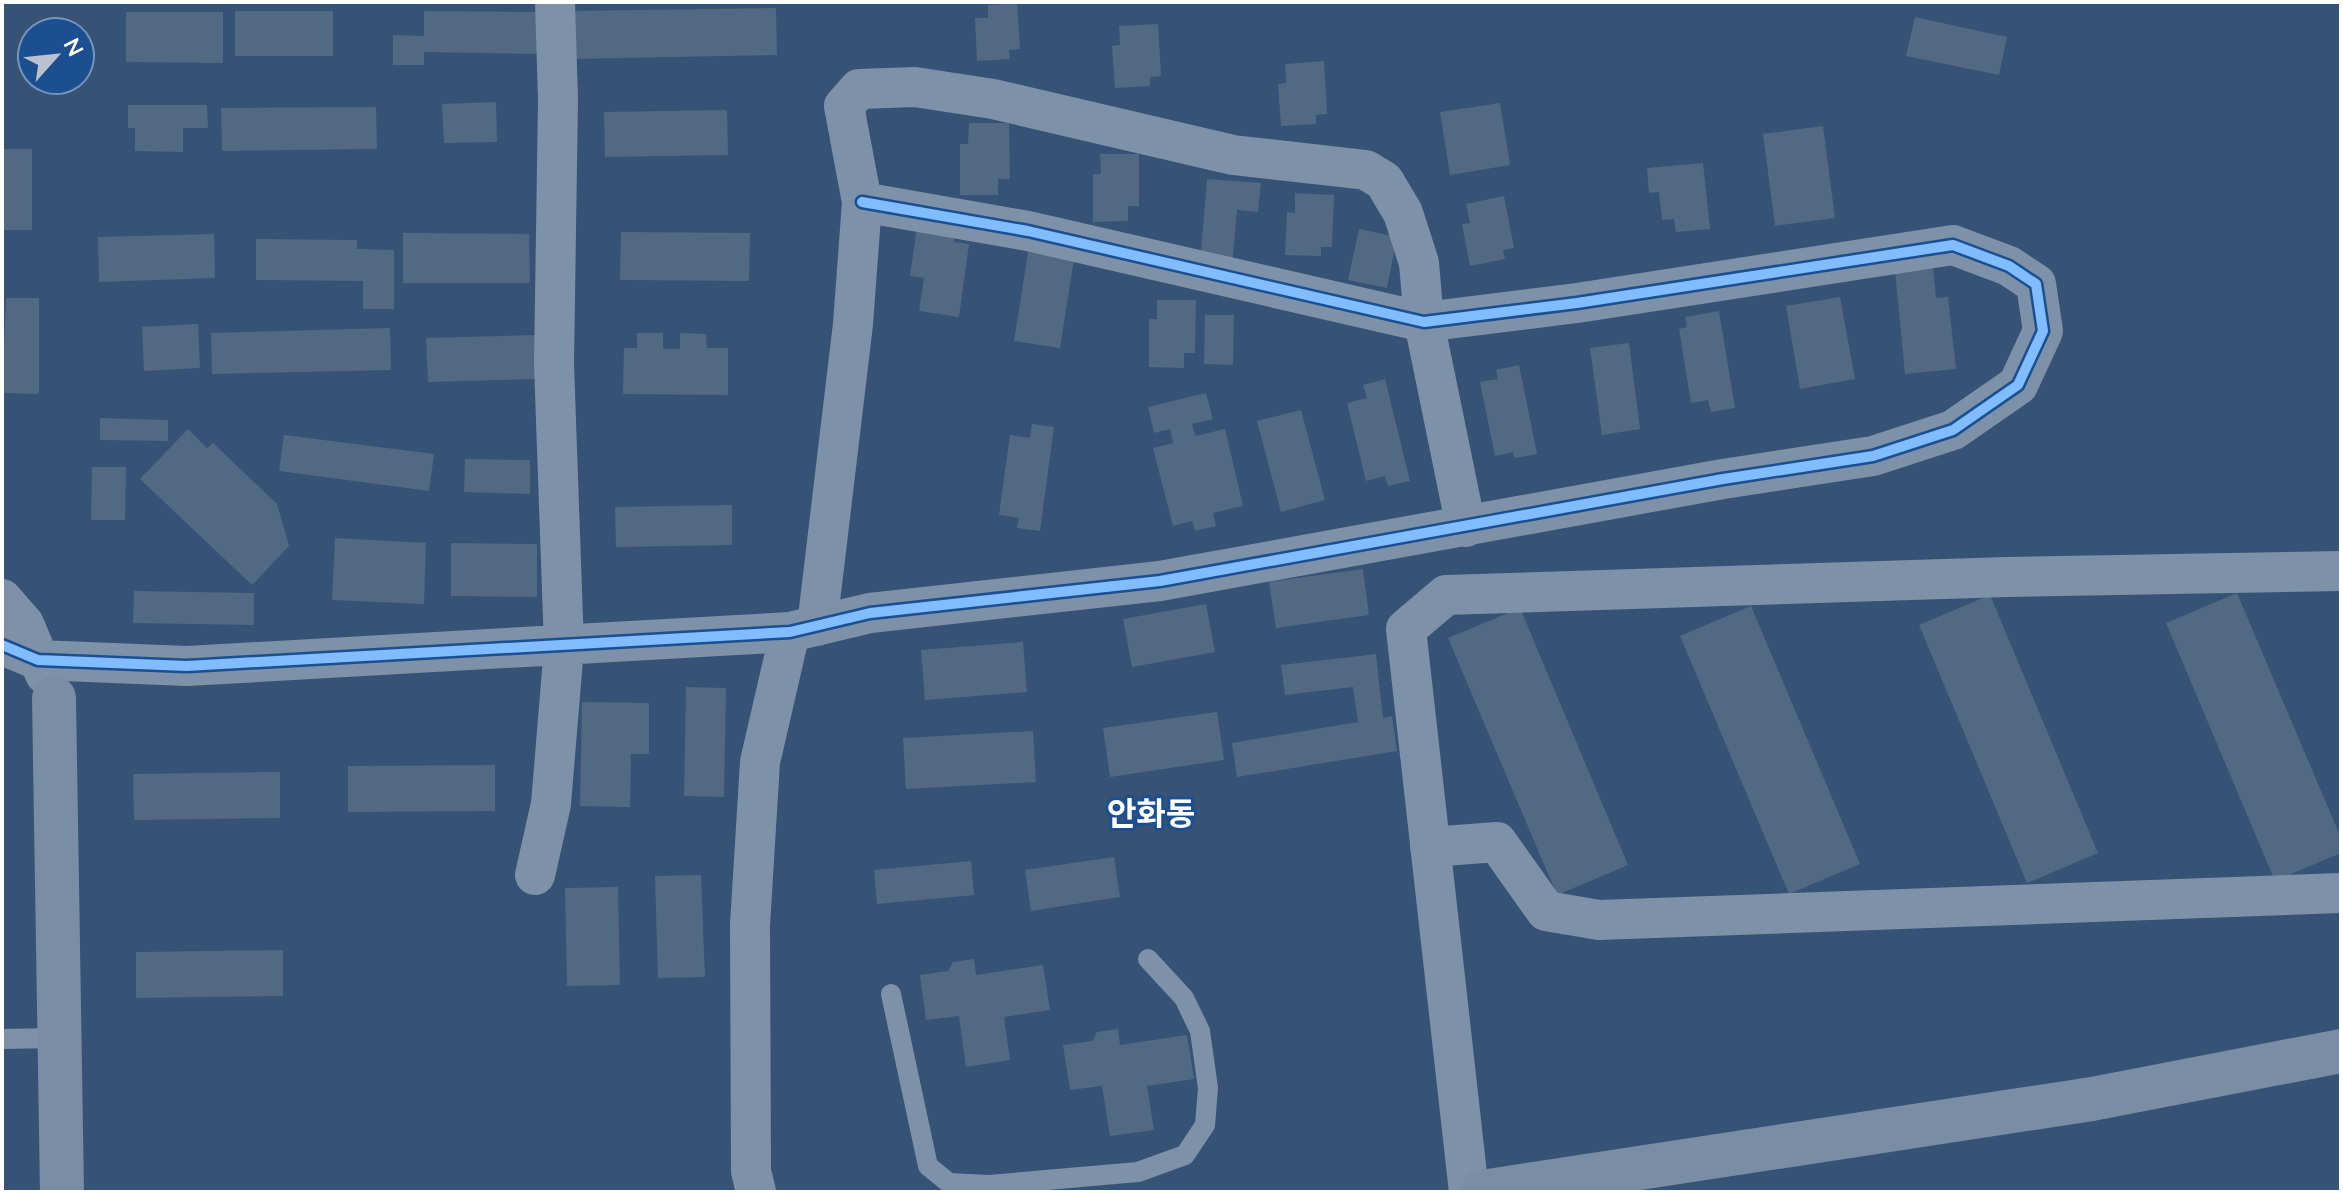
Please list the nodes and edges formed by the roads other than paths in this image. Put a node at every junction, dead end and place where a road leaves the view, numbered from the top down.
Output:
1 (555, 2) edge
2 (862, 202) junction
3 (1424, 322) junction
4 (1466, 527) junction
5 (2341, 571) edge
6 (2, 599) edge
7 (803, 629) junction
8 (2, 645) edge
9 (564, 647) junction
10 (46, 679) junction
11 (1430, 847) junction
12 (535, 875) dead end
13 (2341, 893) edge
14 (1148, 959) dead end
15 (891, 994) dead end
16 (58, 1038) junction
17 (2, 1039) edge
18 (2341, 1051) edge
19 (989, 1189) edge
20 (62, 1192) edge
21 (756, 1192) edge
22 (1469, 1192) edge
23 (1482, 1192) edge

1 - 9 street
2 - 3 street
2 - 3 street
2 - 7 street
3 - 4 street
3 - 4 street
4 - 7 street
5 - 11 street
6 - 10 street
7 - 9 street
7 - 21 street
8 - 10 street
9 - 10 street
9 - 12 street
10 - 16 street
11 - 13 street
11 - 22 street
14 - 19 lane
15 - 19 lane
16 - 17 lane
16 - 20 street
18 - 23 street

